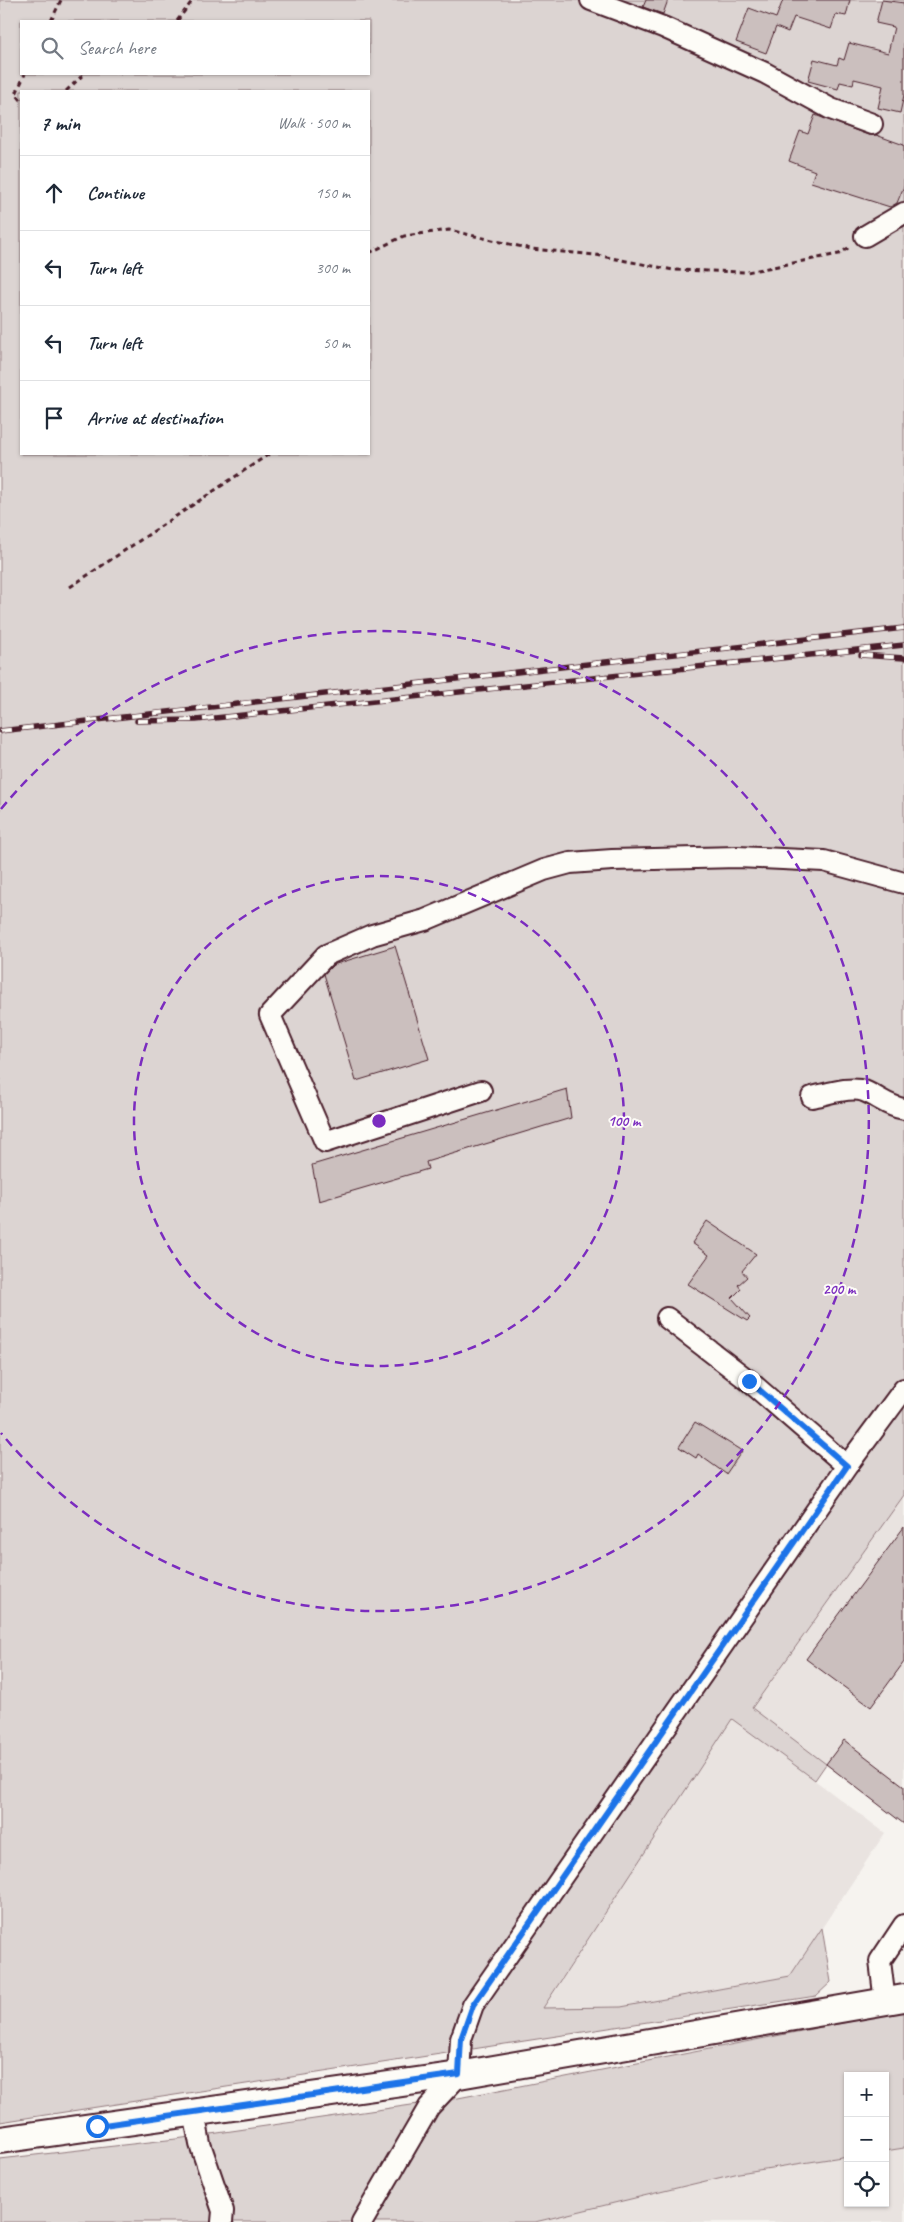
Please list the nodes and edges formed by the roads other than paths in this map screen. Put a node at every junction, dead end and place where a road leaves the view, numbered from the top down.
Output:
1 (591, 0) edge
2 (872, 124) dead end
3 (904, 213) edge
4 (865, 236) road end
5 (904, 884) edge
6 (481, 1091) dead end
7 (812, 1096) dead end
8 (904, 1109) edge
9 (667, 1318) dead end
10 (904, 1389) edge
11 (847, 1466) junction
12 (904, 1925) edge
13 (894, 2000) edge
14 (459, 2074) junction
15 (194, 2112) junction
16 (0, 2140) edge
17 (222, 2222) edge
18 (362, 2222) edge

1 - 2 street
3 - 4 street
5 - 6 street
7 - 8 street
9 - 11 street
10 - 11 street
11 - 14 street
12 - 13 street
13 - 14 main road
14 - 15 main road
14 - 18 street
15 - 16 main road
15 - 17 street

